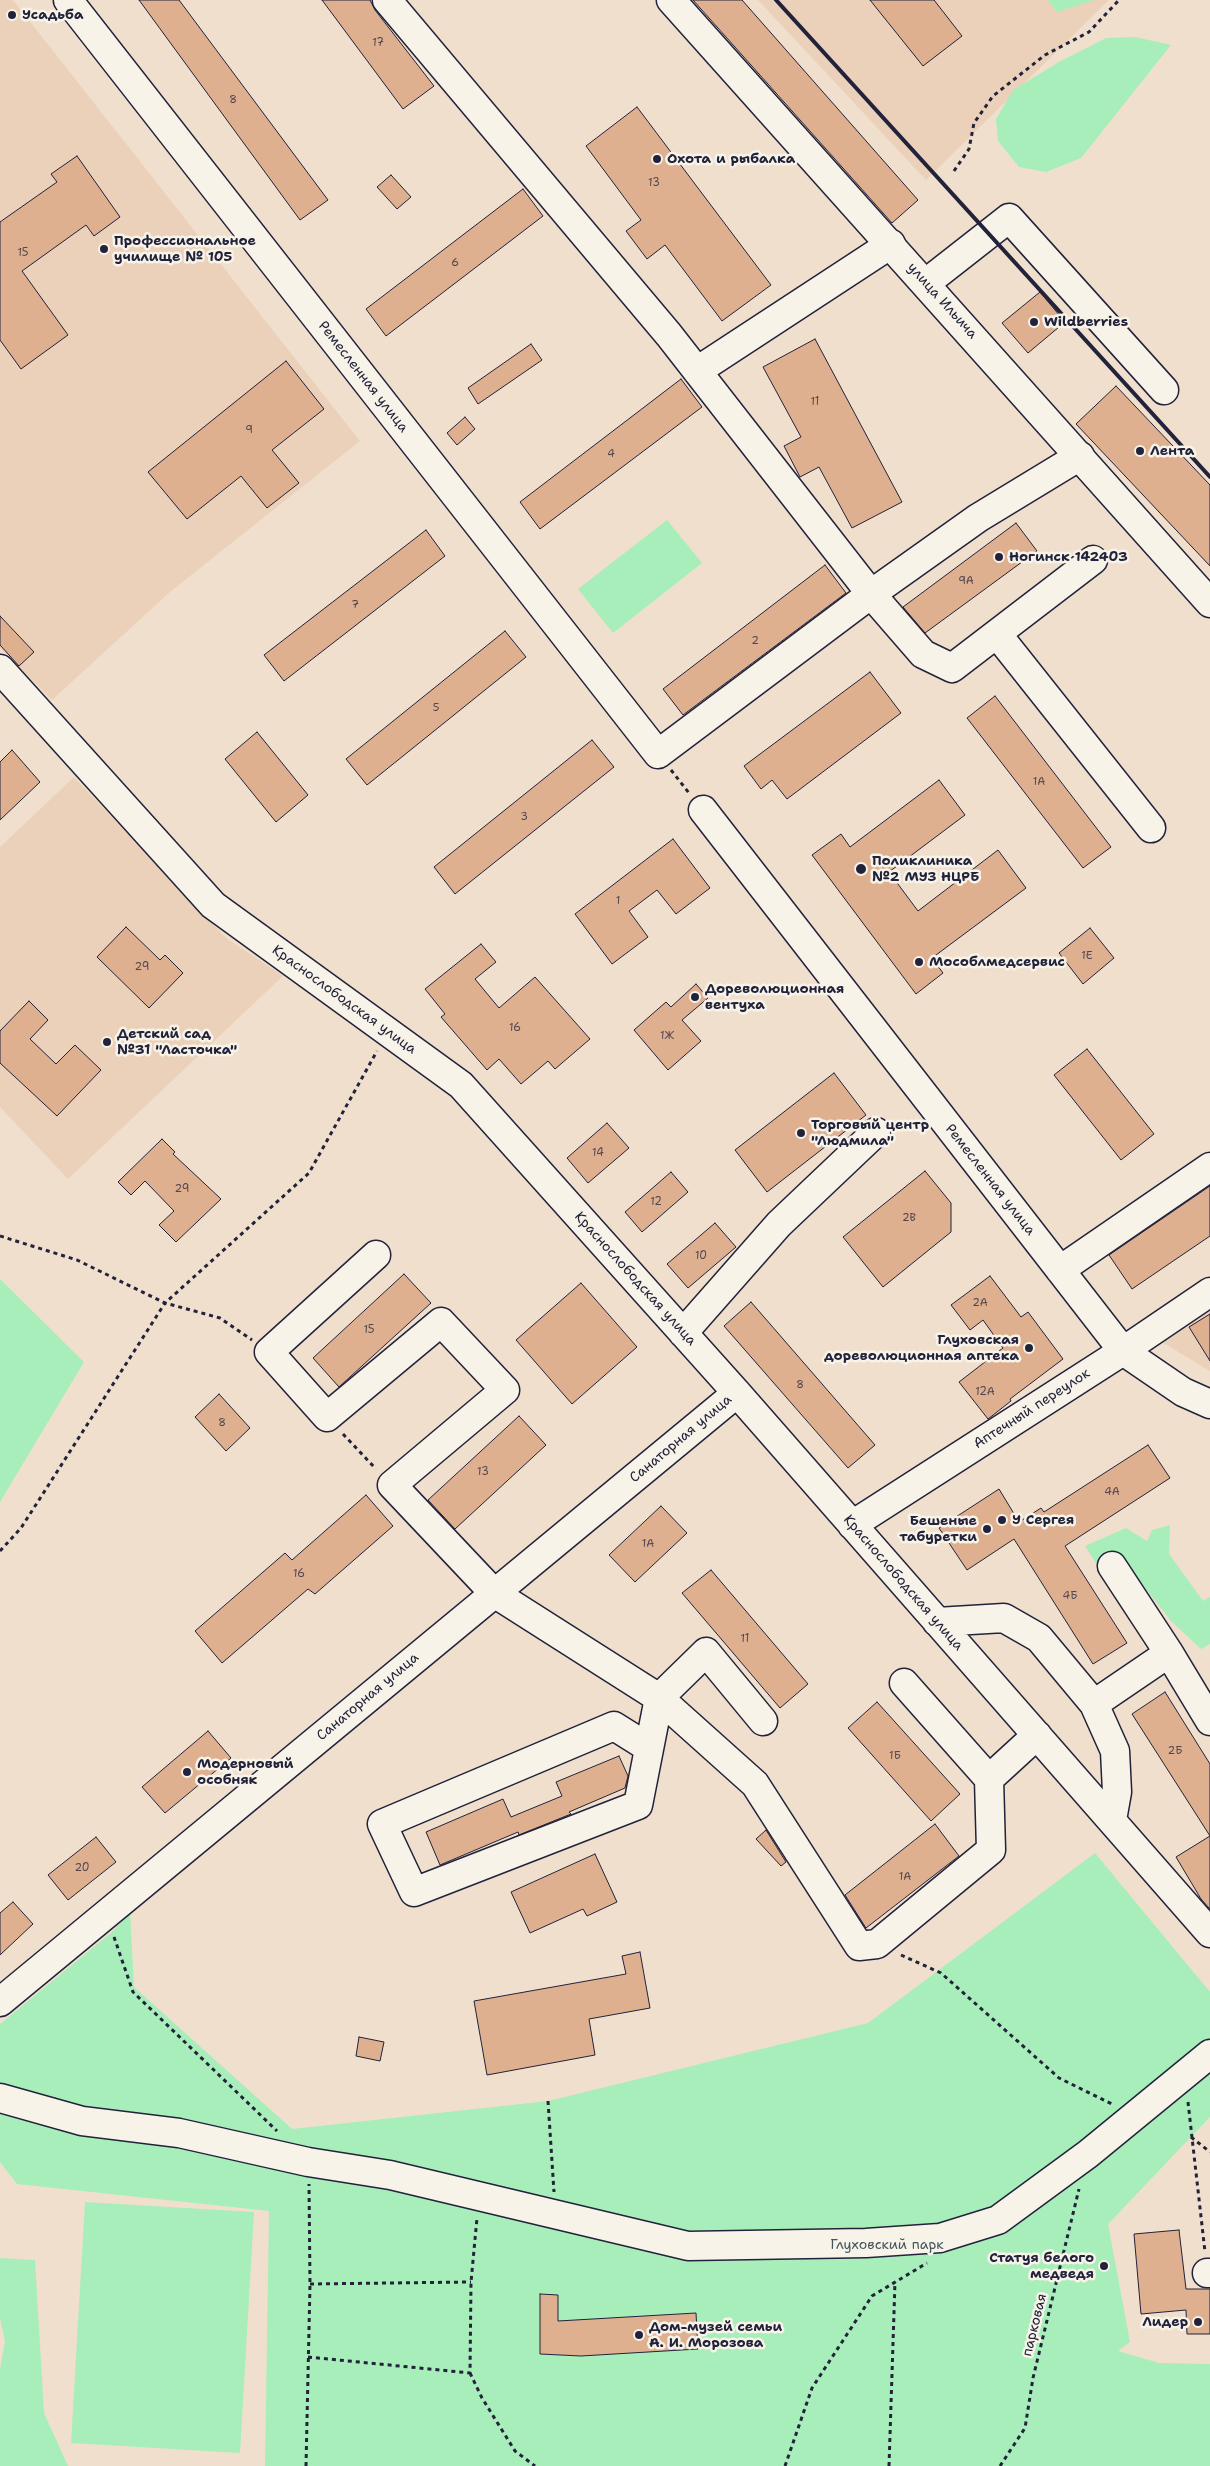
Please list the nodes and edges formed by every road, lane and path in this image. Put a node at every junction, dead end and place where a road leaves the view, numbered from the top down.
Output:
1 (68, 0) edge
2 (387, 0) edge
3 (671, 0) edge
4 (1119, 0) edge
5 (954, 171) dead end
6 (891, 244) junction
7 (926, 282) junction
8 (697, 371) junction
9 (1164, 390) dead end
10 (1080, 456) junction
11 (1093, 560) dead end
12 (871, 594) junction
13 (1210, 603) edge
14 (997, 634) junction
15 (4, 677) edge
16 (658, 754) junction
17 (703, 810) joint
18 (1151, 828) dead end
19 (387, 1032) junction
20 (876, 1132) dead end
21 (1210, 1167) edge
22 (0, 1236) edge
23 (376, 1255) dead end
24 (1060, 1270) junction
25 (1210, 1292) edge
26 (165, 1303) junction
27 (683, 1333) junction
28 (1123, 1351) junction
29 (269, 1352) junction
30 (737, 1393) junction
31 (1210, 1404) edge
32 (327, 1417) junction
33 (392, 1485) junction
34 (852, 1525) junction
35 (0, 1551) edge
36 (1112, 1566) dead end
37 (494, 1593) junction
38 (937, 1622) junction
39 (1169, 1652) junction
40 (904, 1683) dead end
41 (659, 1698) junction
42 (1094, 1704) junction
43 (763, 1721) dead end
44 (1210, 1721) edge
45 (1037, 1735) junction
46 (649, 1748) junction
47 (989, 1779) junction
48 (1112, 1820) junction
49 (107, 1913) junction
50 (1210, 1933) edge
51 (877, 1944) junction
52 (0, 2002) edge
53 (1210, 2054) edge
54 (1186, 2075) junction
55 (0, 2098) edge
56 (548, 2101) dead end
57 (1136, 2116) junction
58 (280, 2135) dead end
59 (1191, 2137) junction
60 (1210, 2152) edge
61 (1088, 2154) junction
62 (308, 2162) junction
63 (478, 2198) junction
64 (555, 2216) junction
65 (929, 2262) dead end
66 (1209, 2273) edge
67 (471, 2282) junction
68 (895, 2282) junction
69 (310, 2284) junction
70 (308, 2357) junction
71 (470, 2373) junction
72 (306, 2466) edge
73 (535, 2466) edge
74 (785, 2466) edge
75 (889, 2466) edge
76 (1000, 2466) edge

1 - 16 street, Ремесленная улица
2 - 8 street
3 - 6 street, улица Ильича
4 - 5 path
6 - 7 street, улица Ильича
6 - 8 street
7 - 9 street
7 - 10 street, улица Ильича
8 - 12 street
10 - 12 street
10 - 13 street, улица Ильича
11 - 14 street
12 - 14 street
12 - 16 street
14 - 18 street
15 - 19 street, Краснослободская улица
16 - 17 path
17 - 24 street, Ремесленная улица
19 - 26 path
19 - 27 street, Краснослободская улица
20 - 27 street
21 - 24 street
22 - 26 path
23 - 29 street
24 - 28 street, Ремесленная улица
25 - 28 street, Аптечный переулок
26 - 29 path
26 - 35 path
27 - 30 street, Краснослободская улица
28 - 31 street, Ремесленная улица
28 - 34 street, Аптечный переулок
29 - 32 street
30 - 34 street, Краснослободская улица
30 - 37 street, Санаторная улица
32 - 33 path
32 - 33 street
33 - 37 street
34 - 38 street, Краснослободская улица
36 - 39 street
37 - 41 street
37 - 49 street, Санаторная улица
38 - 42 street
38 - 45 street, Краснослободская улица
39 - 42 street
39 - 44 street
40 - 47 street
41 - 43 street
41 - 46 street
41 - 51 street
42 - 48 street
45 - 47 street
45 - 48 street, Краснослободская улица
46 - 46 street
47 - 51 street
48 - 50 street, Краснослободская улица
49 - 52 street, Санаторная улица
49 - 58 path
51 - 57 path
53 - 54 street
54 - 57 street
54 - 59 path
55 - 62 street
56 - 64 path
57 - 61 street
59 - 60 path
59 - 66 path
61 - 64 street
61 - 76 path, парковая
62 - 63 street
62 - 69 path
63 - 64 street
63 - 67 path
65 - 68 path
67 - 69 path
67 - 71 path
68 - 74 path
68 - 75 path
69 - 70 path
70 - 71 path
70 - 72 path
71 - 73 path

